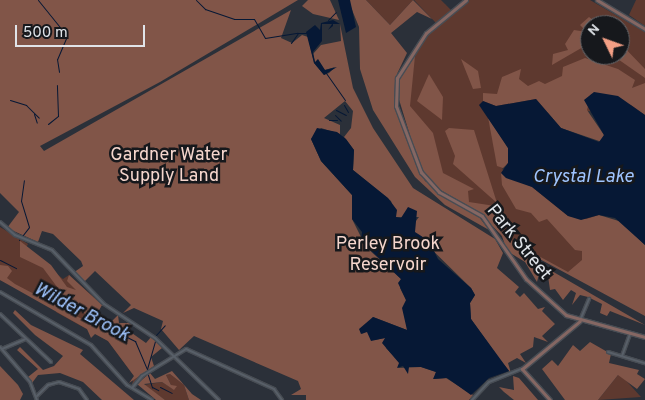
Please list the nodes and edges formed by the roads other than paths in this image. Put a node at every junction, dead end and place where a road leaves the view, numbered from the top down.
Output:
1 (466, 0) edge
2 (597, 0) edge
3 (645, 29) edge
4 (0, 222) edge
5 (0, 292) edge
6 (589, 299) dead end
7 (0, 314) edge
8 (580, 320) junction
9 (630, 334) junction
10 (645, 337) edge
11 (25, 339) junction
12 (1, 348) edge
13 (608, 352) dead end
14 (622, 356) junction
15 (171, 357) junction
16 (51, 362) dead end
17 (645, 363) edge
18 (522, 369) junction
19 (132, 388) junction
20 (37, 398) edge
21 (87, 400) edge
22 (152, 400) edge
23 (219, 400) edge
24 (282, 400) edge
25 (472, 400) edge
26 (550, 400) edge

1 - 8 street, Park Street
2 - 3 street
4 - 15 street
5 - 19 street
6 - 8 street
7 - 11 street
8 - 9 street, Park Street
8 - 18 street
9 - 10 street, Park Street
9 - 14 street
11 - 12 street
11 - 16 street
12 - 20 street
13 - 14 street
14 - 17 street
15 - 19 street
15 - 23 street
15 - 24 street
18 - 25 street
18 - 26 street
19 - 22 street
20 - 21 street

